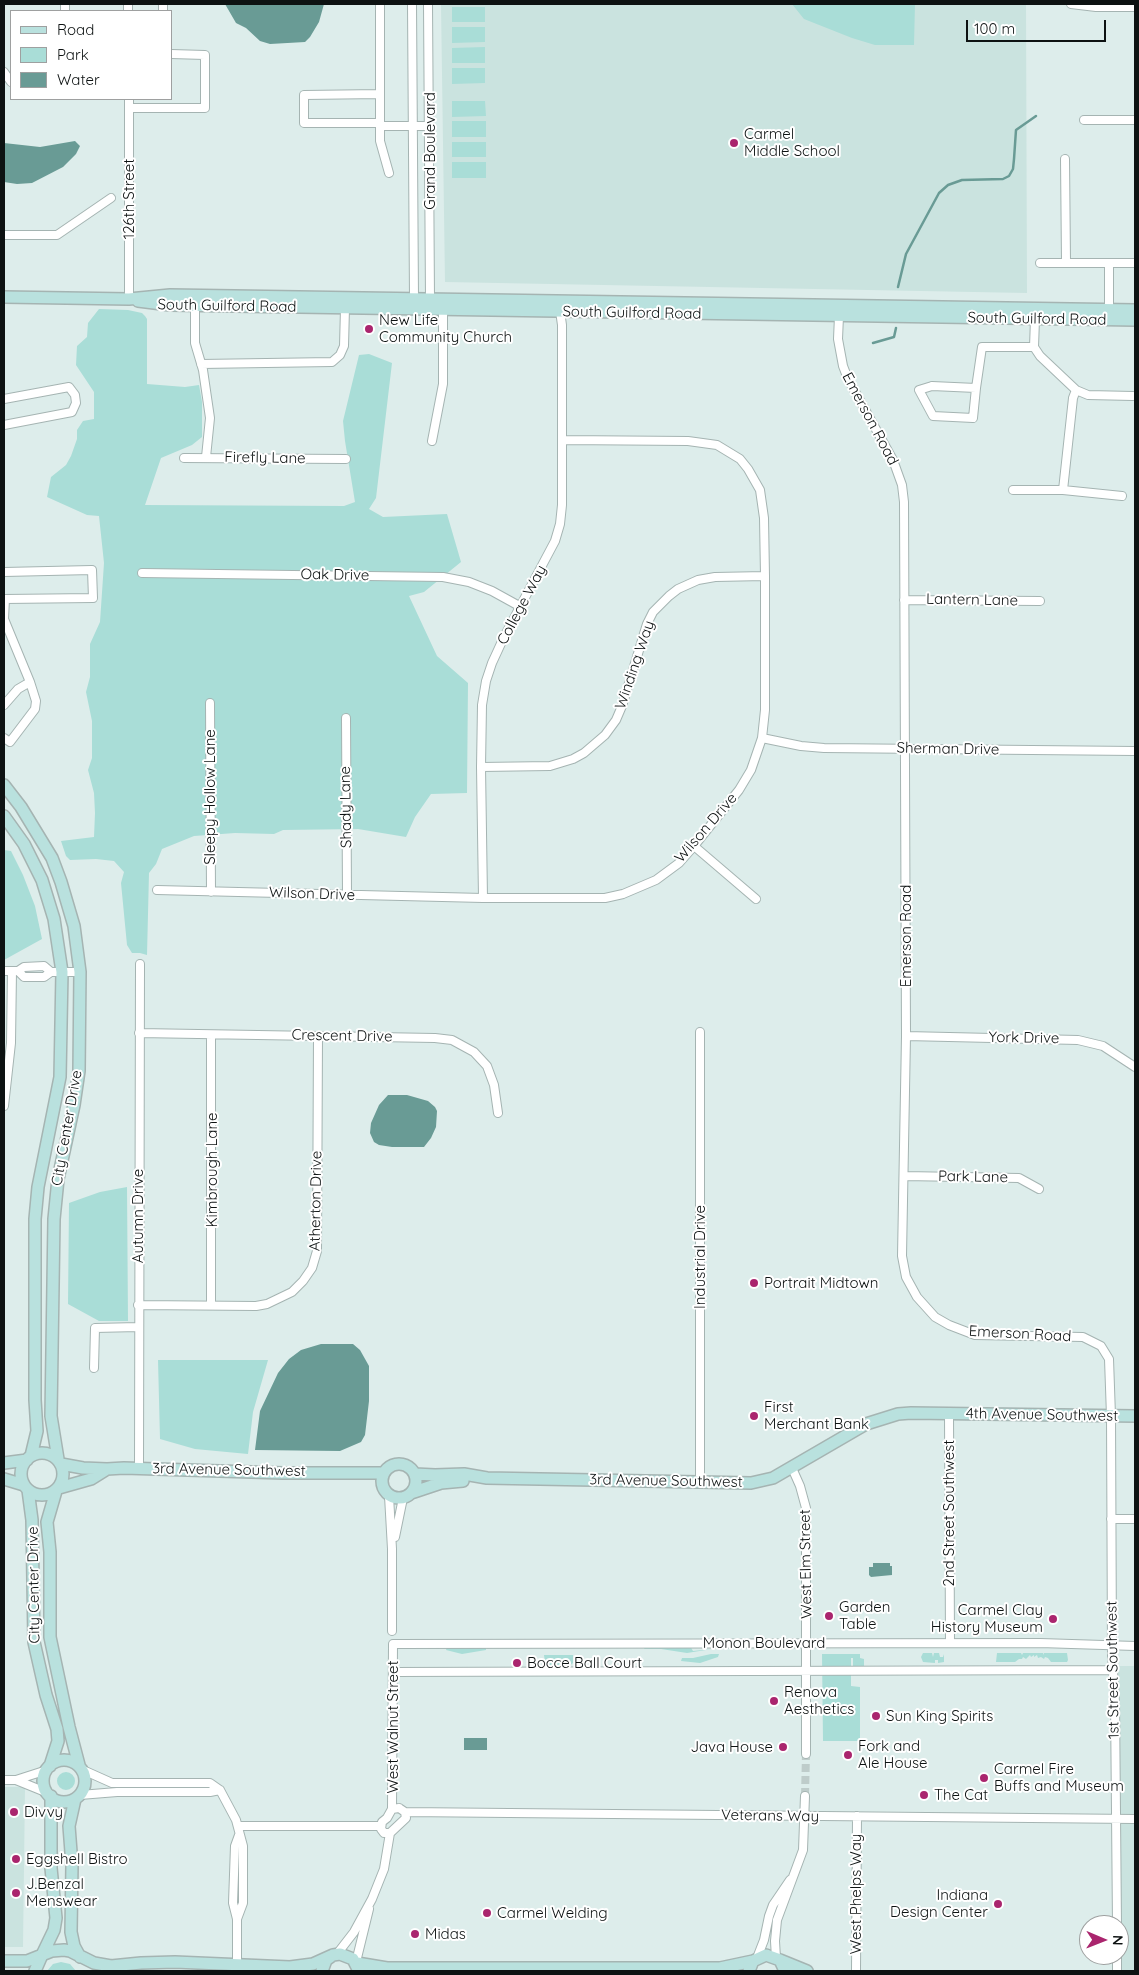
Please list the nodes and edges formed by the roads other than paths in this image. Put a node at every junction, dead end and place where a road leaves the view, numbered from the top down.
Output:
1 (380, 4) edge
2 (412, 4) edge
3 (428, 4) edge
4 (1071, 4) edge
5 (1135, 7) edge
6 (172, 54) edge
7 (380, 94) junction
8 (129, 100) edge
9 (129, 108) junction
10 (1084, 120) dead end
11 (1135, 120) edge
12 (380, 124) junction
13 (413, 125) junction
14 (430, 126) junction
15 (1065, 160) dead end
16 (389, 173) dead end
17 (112, 198) dead end
18 (4, 235) edge
19 (1066, 262) junction
20 (1040, 263) dead end
21 (1109, 263) junction
22 (1135, 263) edge
23 (4, 297) edge
24 (129, 299) junction
25 (414, 299) junction
26 (430, 299) junction
27 (195, 306) junction
28 (345, 308) junction
29 (1109, 309) junction
30 (443, 310) junction
31 (1135, 310) edge
32 (560, 311) junction
33 (839, 316) junction
34 (1035, 319) junction
35 (1135, 320) edge
36 (1034, 347) junction
37 (201, 364) junction
38 (976, 388) junction
39 (1076, 390) junction
40 (1133, 396) dead end
41 (4, 398) edge
42 (4, 425) edge
43 (562, 440) junction
44 (432, 441) dead end
45 (206, 457) junction
46 (184, 458) dead end
47 (346, 460) dead end
48 (1013, 490) dead end
49 (1063, 490) junction
50 (1122, 496) dead end
51 (4, 572) edge
52 (142, 572) dead end
53 (765, 576) junction
54 (4, 599) edge
55 (904, 600) junction
56 (1040, 601) dead end
57 (521, 607) junction
58 (30, 682) junction
59 (210, 703) dead end
60 (4, 705) edge
61 (346, 718) dead end
62 (4, 738) edge
63 (762, 738) junction
64 (905, 748) junction
65 (1135, 752) edge
66 (481, 767) junction
67 (4, 785) edge
68 (4, 816) edge
69 (694, 846) junction
70 (156, 890) dead end
71 (210, 892) junction
72 (347, 895) junction
73 (482, 898) junction
74 (756, 899) dead end
75 (140, 964) dead end
76 (11, 971) edge
77 (56, 972) junction
78 (80, 972) junction
79 (700, 1032) dead end
80 (139, 1033) junction
81 (212, 1034) junction
82 (318, 1036) junction
83 (906, 1036) junction
84 (1135, 1067) edge
85 (4, 1106) edge
86 (498, 1113) dead end
87 (904, 1176) junction
88 (1039, 1189) dead end
89 (138, 1305) junction
90 (211, 1305) junction
91 (138, 1327) junction
92 (94, 1368) dead end
93 (949, 1413) junction
94 (1111, 1416) junction
95 (1135, 1416) edge
96 (29, 1458) junction
97 (4, 1462) edge
98 (60, 1462) junction
99 (139, 1468) junction
100 (792, 1468) junction
101 (107, 1469) junction
102 (415, 1474) junction
103 (382, 1478) junction
104 (487, 1478) junction
105 (4, 1480) edge
106 (700, 1482) junction
107 (26, 1487) junction
108 (58, 1489) junction
109 (389, 1496) junction
110 (407, 1496) junction
111 (1111, 1519) junction
112 (1135, 1519) edge
113 (392, 1548) junction
114 (392, 1631) dead end
115 (807, 1643) junction
116 (950, 1643) junction
117 (393, 1644) joint
118 (1112, 1646) junction
119 (1135, 1646) edge
120 (806, 1670) junction
121 (1112, 1670) junction
122 (393, 1672) junction
123 (806, 1754) tunnel mouth
124 (48, 1768) junction
125 (81, 1768) junction
126 (4, 1780) edge
127 (16, 1780) junction
128 (220, 1790) junction
129 (49, 1794) junction
130 (805, 1796) tunnel mouth
131 (77, 1797) junction
132 (392, 1809) junction
133 (405, 1812) junction
134 (805, 1816) junction
135 (857, 1816) junction
136 (1116, 1819) junction
137 (1135, 1819) edge
138 (238, 1826) junction
139 (381, 1826) junction
140 (390, 1833) junction
141 (793, 1876) junction
142 (372, 1900) junction
143 (1116, 1915) edge
144 (42, 1955) junction
145 (335, 1955) junction
146 (81, 1957) junction
147 (4, 1961) edge
148 (753, 1963) edge
149 (781, 1963) edge
150 (236, 1965) junction
151 (357, 1965) edge
152 (35, 1971) edge
153 (88, 1971) edge
154 (322, 1971) edge
155 (807, 1971) edge
156 (856, 1971) edge

1 - 7 street
2 - 13 street, Grand Boulevard
3 - 14 street, Grand Boulevard
4 - 5 street
6 - 9 street
7 - 12 street
7 - 12 street
8 - 9 street, 126th Street
9 - 24 street, 126th Street
10 - 11 street
12 - 13 street
12 - 16 street
13 - 14 street
13 - 25 street, Grand Boulevard
14 - 26 street, Grand Boulevard
15 - 19 street
17 - 18 street
19 - 20 street
19 - 21 street
21 - 22 street
21 - 29 street
23 - 24 street, South Guilford Road
24 - 25 street, South Guilford Road
24 - 27 street, South Guilford Road
25 - 26 street, South Guilford Road
26 - 29 street, South Guilford Road
27 - 28 street, South Guilford Road
27 - 37 street
28 - 30 street, South Guilford Road
28 - 37 street
29 - 31 street, South Guilford Road
30 - 32 street, South Guilford Road
30 - 44 street
32 - 33 street, South Guilford Road
32 - 43 street, College Way
33 - 34 street, South Guilford Road
33 - 55 street, Emerson Road
34 - 35 street, South Guilford Road
34 - 36 street
36 - 38 street
36 - 39 street
37 - 45 street
38 - 38 street
39 - 40 street
39 - 49 street
41 - 42 street
43 - 53 street, Wilson Drive
43 - 57 street, College Way
45 - 46 street, Firefly Lane
45 - 47 street, Firefly Lane
48 - 49 street
49 - 50 street
51 - 54 street
52 - 57 street, Oak Drive
53 - 63 street, Wilson Drive
53 - 66 street, Winding Way
54 - 58 street
55 - 56 street, Lantern Lane
55 - 64 street, Emerson Road
57 - 66 street, College Way
58 - 60 street
58 - 62 street
59 - 71 street, Sleepy Hollow Lane
61 - 72 street, Shady Lane
63 - 64 street, Sherman Drive
63 - 69 street, Wilson Drive
64 - 65 street, Sherman Drive
64 - 83 street, Emerson Road
66 - 73 street, College Way
67 - 78 street, City Center Drive
68 - 77 street, City Center Drive
69 - 73 street, Wilson Drive
69 - 74 street
70 - 71 street, Wilson Drive
71 - 72 street, Wilson Drive
72 - 73 street, Wilson Drive
75 - 80 street, Autumn Drive
76 - 77 street
76 - 85 street
77 - 78 street
77 - 96 street, City Center Drive
78 - 98 street, City Center Drive
79 - 106 street, Industrial Drive
80 - 81 street, Crescent Drive
80 - 89 street, Autumn Drive
81 - 82 street, Crescent Drive
81 - 90 street, Kimbrough Lane
82 - 86 street, Crescent Drive
82 - 90 street, Atherton Drive
83 - 84 street, York Drive
83 - 87 street, Emerson Road
87 - 88 street, Park Lane
87 - 94 street, Emerson Road
89 - 90 street, Atherton Drive
89 - 91 street, Autumn Drive
91 - 92 street
91 - 99 street, Autumn Drive
93 - 94 street, 4th Avenue Southwest
93 - 100 street, 3rd Avenue Southwest
93 - 116 street, 2nd Street Southwest
94 - 95 street, 4th Avenue Southwest
94 - 111 street, 1st Street Southwest
96 - 97 street
96 - 98 street
96 - 107 street
98 - 101 street, 3rd Avenue Southwest
98 - 108 street
99 - 101 street, 3rd Avenue Southwest
99 - 103 street, 3rd Avenue Southwest
100 - 106 street, 3rd Avenue Southwest
100 - 115 street, West Elm Street
101 - 108 street, 3rd Avenue Southwest
102 - 103 street
102 - 104 street, 3rd Avenue Southwest
102 - 110 street
103 - 109 street
104 - 106 street, 3rd Avenue Southwest
104 - 110 street, 3rd Avenue Southwest
105 - 107 street
107 - 108 street
107 - 124 street, City Center Drive
108 - 125 street, City Center Drive
109 - 110 street
109 - 113 street
110 - 113 street
111 - 112 street
111 - 118 street, 1st Street Southwest
113 - 114 street
115 - 116 street, Monon Boulevard
115 - 117 street, Monon Boulevard
115 - 120 street, West Elm Street
116 - 118 street, Monon Boulevard
117 - 122 street, West Walnut Street
118 - 119 street, Monon Boulevard
118 - 121 street, 1st Street Southwest
120 - 121 street, Monon Boulevard
120 - 122 street, Monon Boulevard
120 - 123 street, West Elm Street
121 - 136 street, 1st Street Southwest
122 - 132 street, West Walnut Street
124 - 125 street
124 - 127 street
124 - 129 street
125 - 128 street
125 - 131 street
126 - 127 street
127 - 129 street
128 - 131 street
128 - 138 street
129 - 131 street
129 - 144 street
130 - 134 street
131 - 146 street
132 - 133 street, Veterans Way
132 - 139 street
133 - 134 street, Veterans Way
133 - 140 street
134 - 135 street, Veterans Way
134 - 141 street
135 - 136 street, Veterans Way
135 - 156 street, West Phelps Way
136 - 137 street, Veterans Way
136 - 143 street, 1st Street Southwest
138 - 139 street
138 - 150 street
139 - 140 street
140 - 142 street
141 - 148 street
141 - 149 street
142 - 145 street
142 - 151 street
144 - 146 street
144 - 147 street
144 - 152 street
145 - 150 street
145 - 151 street
145 - 154 street
146 - 150 street
146 - 153 street
148 - 149 street
148 - 151 street
149 - 155 street

